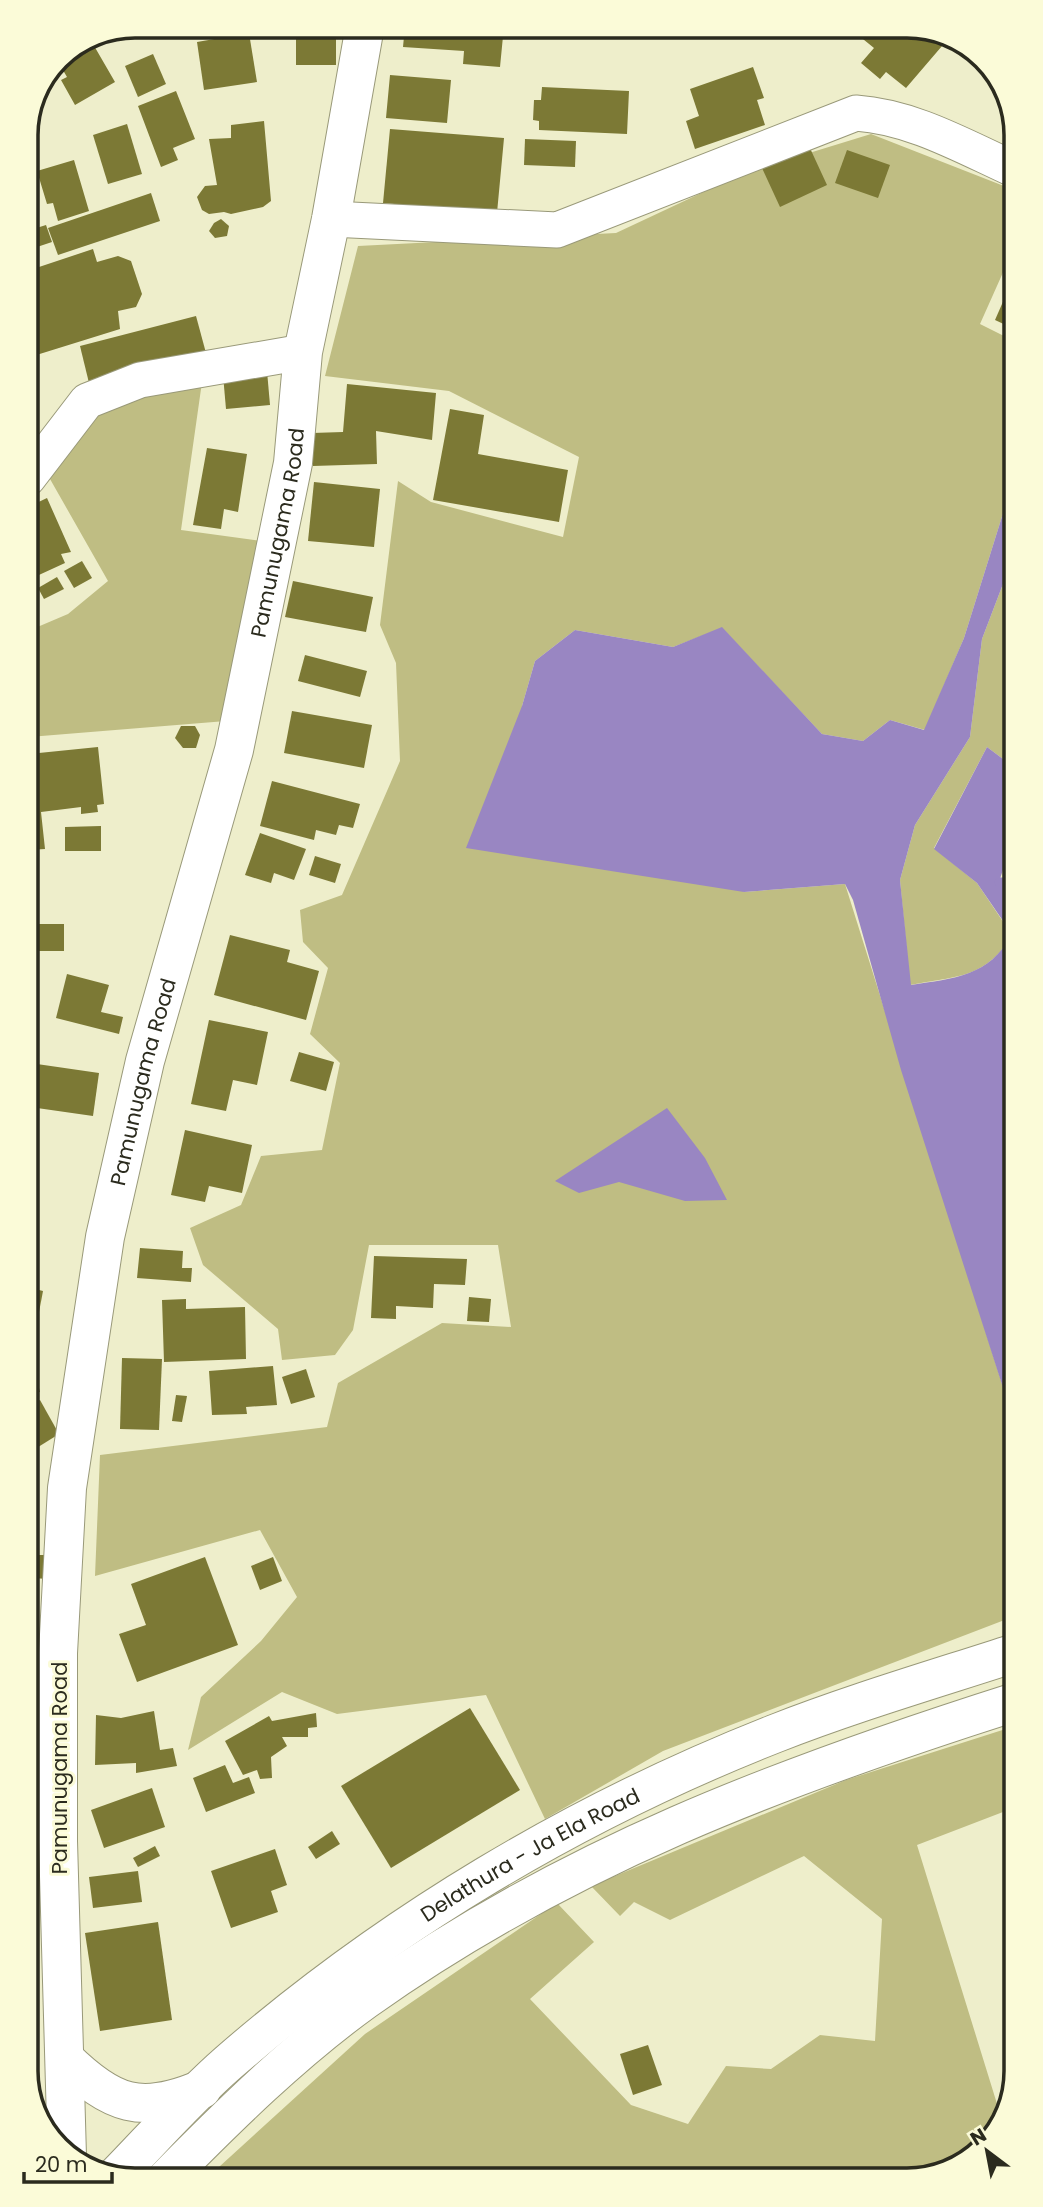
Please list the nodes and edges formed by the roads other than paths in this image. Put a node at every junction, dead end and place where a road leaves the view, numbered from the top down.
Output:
1 (363, 38) edge
2 (1004, 165) edge
3 (331, 219) junction
4 (303, 352) junction
5 (39, 464) edge
6 (1004, 1657) edge
7 (1004, 1706) edge
8 (46, 1744) edge
9 (65, 2059) junction
10 (202, 2089) junction
11 (67, 2140) edge
12 (124, 2168) edge
13 (178, 2168) edge

1 - 3 main road, Pamunugama Road
2 - 3 street
3 - 4 main road, Pamunugama Road
4 - 5 street
4 - 8 main road, Pamunugama Road
6 - 10 main road, Delathura - Ja Ela Road
7 - 13 main road, Delathura - Ja Ela Road
8 - 9 main road, Pamunugama Road
9 - 10 main road
9 - 11 main road, Pamunugama Road
10 - 12 main road, Delathura - Ja Ela Road

